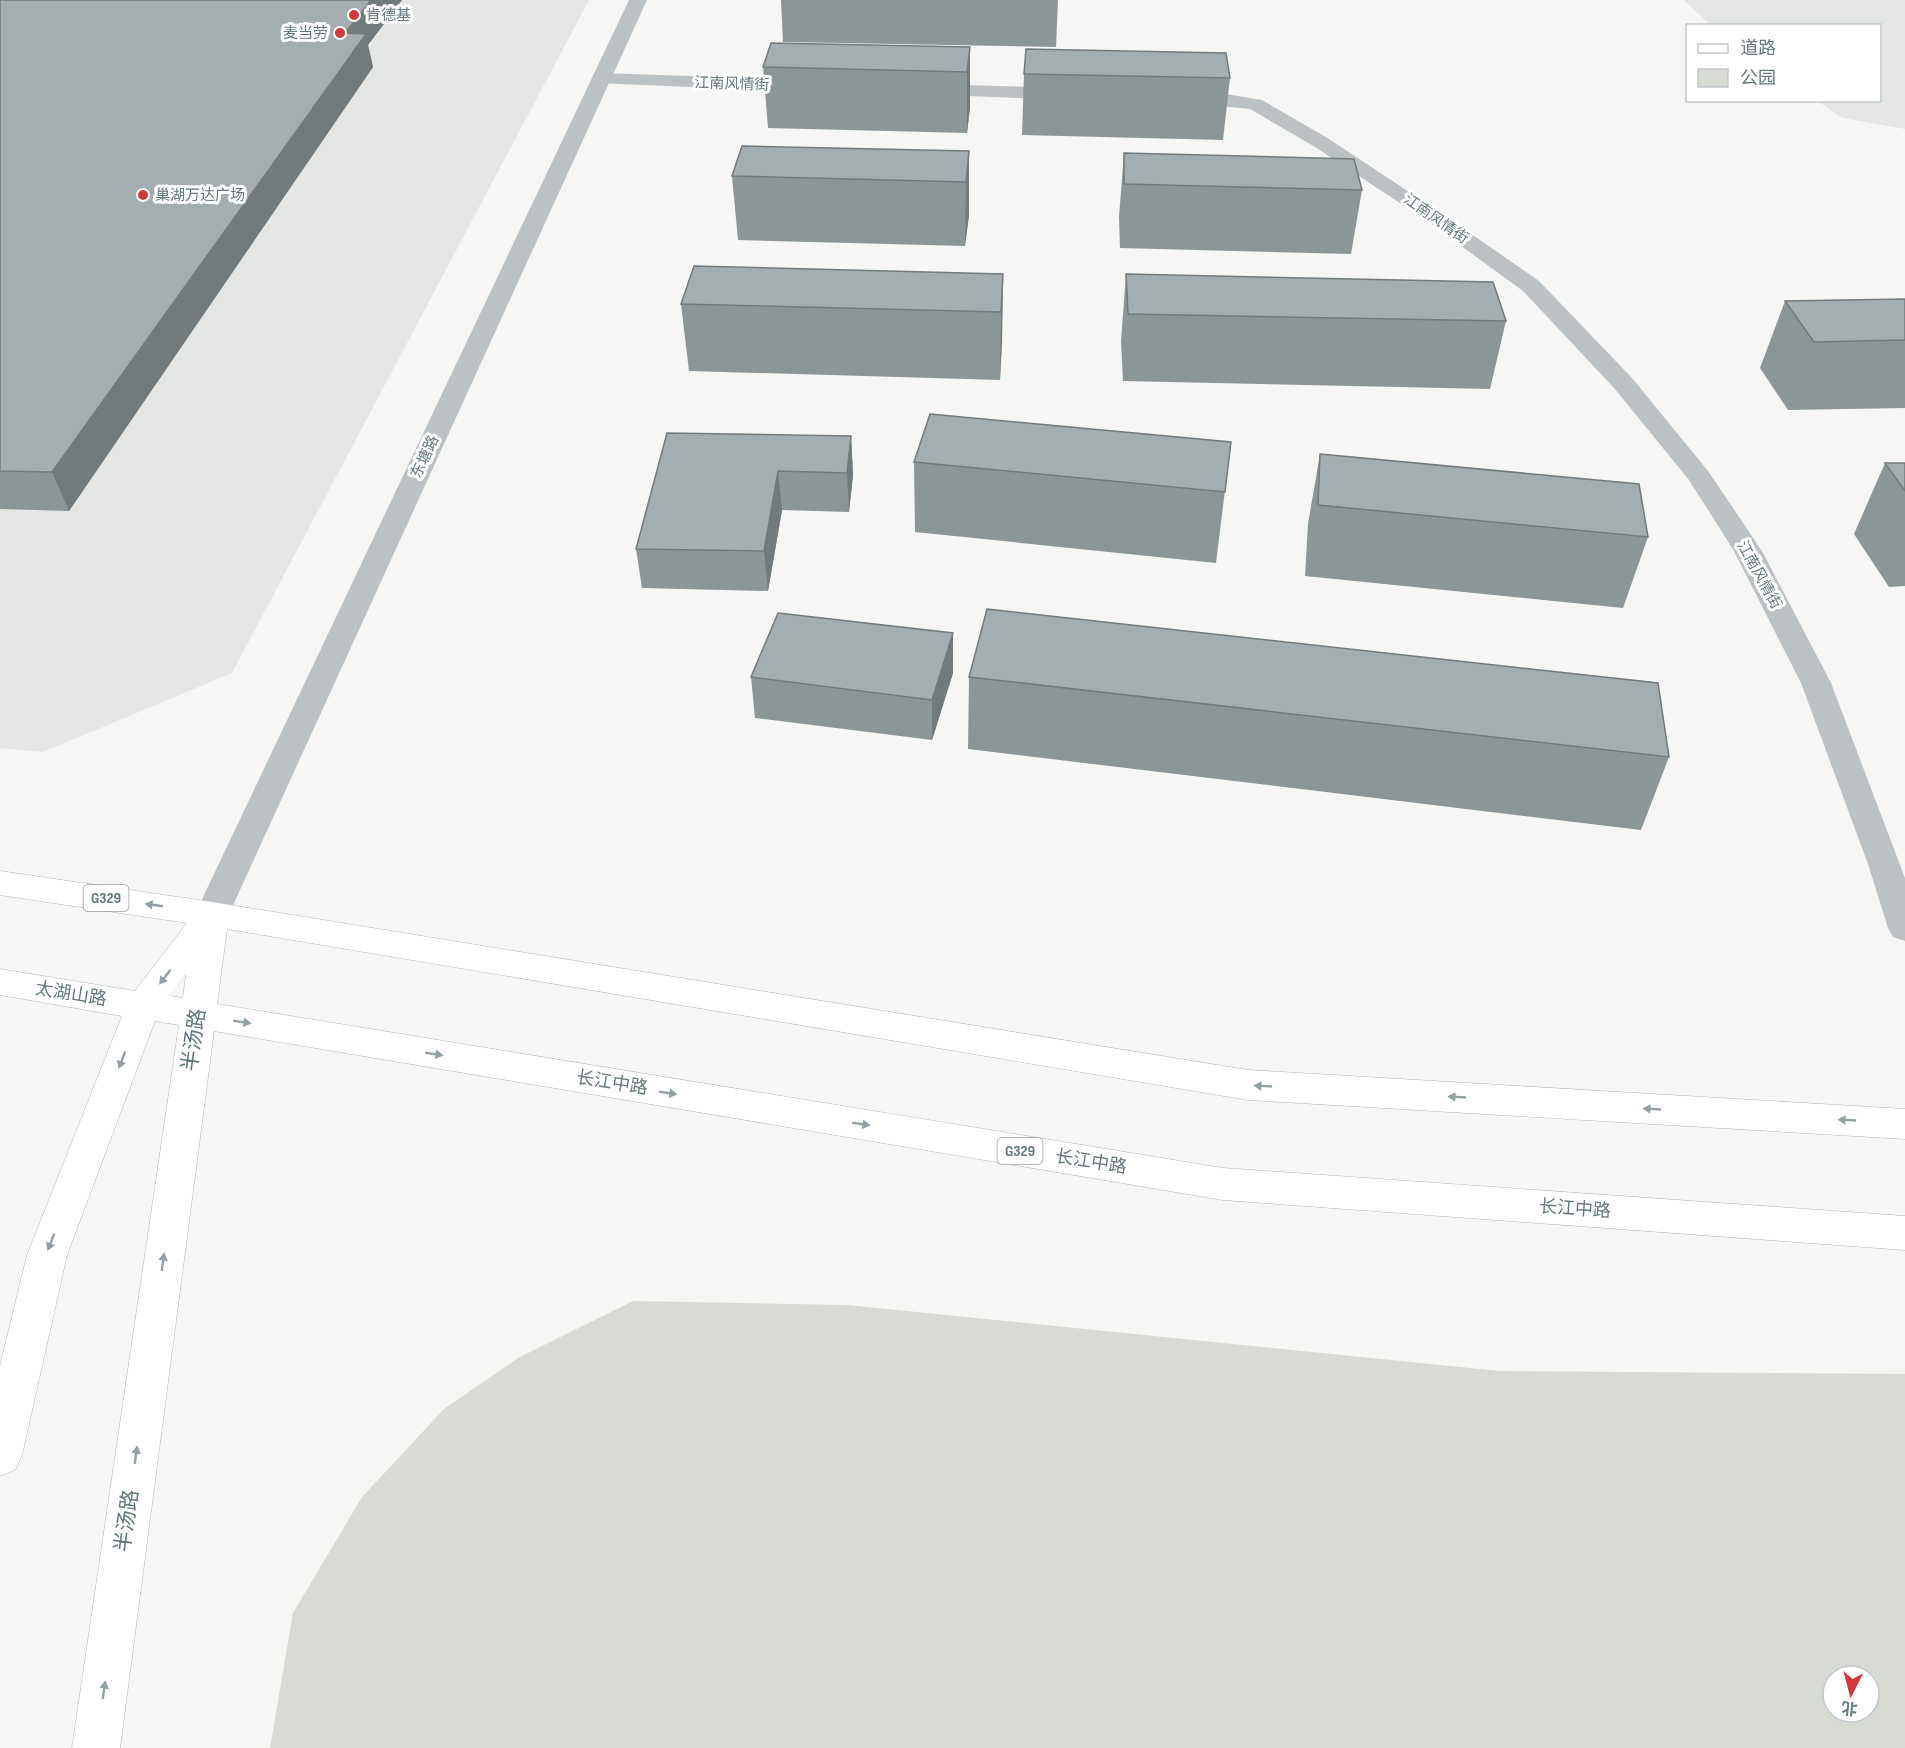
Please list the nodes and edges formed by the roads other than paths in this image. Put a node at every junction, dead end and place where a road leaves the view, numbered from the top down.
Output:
1 (638, 0) edge
2 (601, 79) junction
3 (827, 87) edge
4 (898, 89) edge
5 (1088, 95) edge
6 (1160, 97) edge
7 (0, 883) edge
8 (212, 914) junction
9 (1905, 928) edge
10 (0, 982) edge
11 (143, 1006) junction
12 (1905, 1124) edge
13 (1905, 1233) edge
14 (0, 1455) edge
15 (96, 1748) edge

1 - 2 street, 东塘路
2 - 3 street, 江南风情街
2 - 8 street, 东塘路
4 - 5 street
6 - 9 street, 江南风情街
8 -> 7 main road, G329
8 -> 11 main road
12 -> 8 main road, G329
15 -> 8 main road, 半汤路
10 - 11 main road, 太湖山路 / G329
11 -> 13 main road, 长江中路 / G329
11 -> 14 main road

